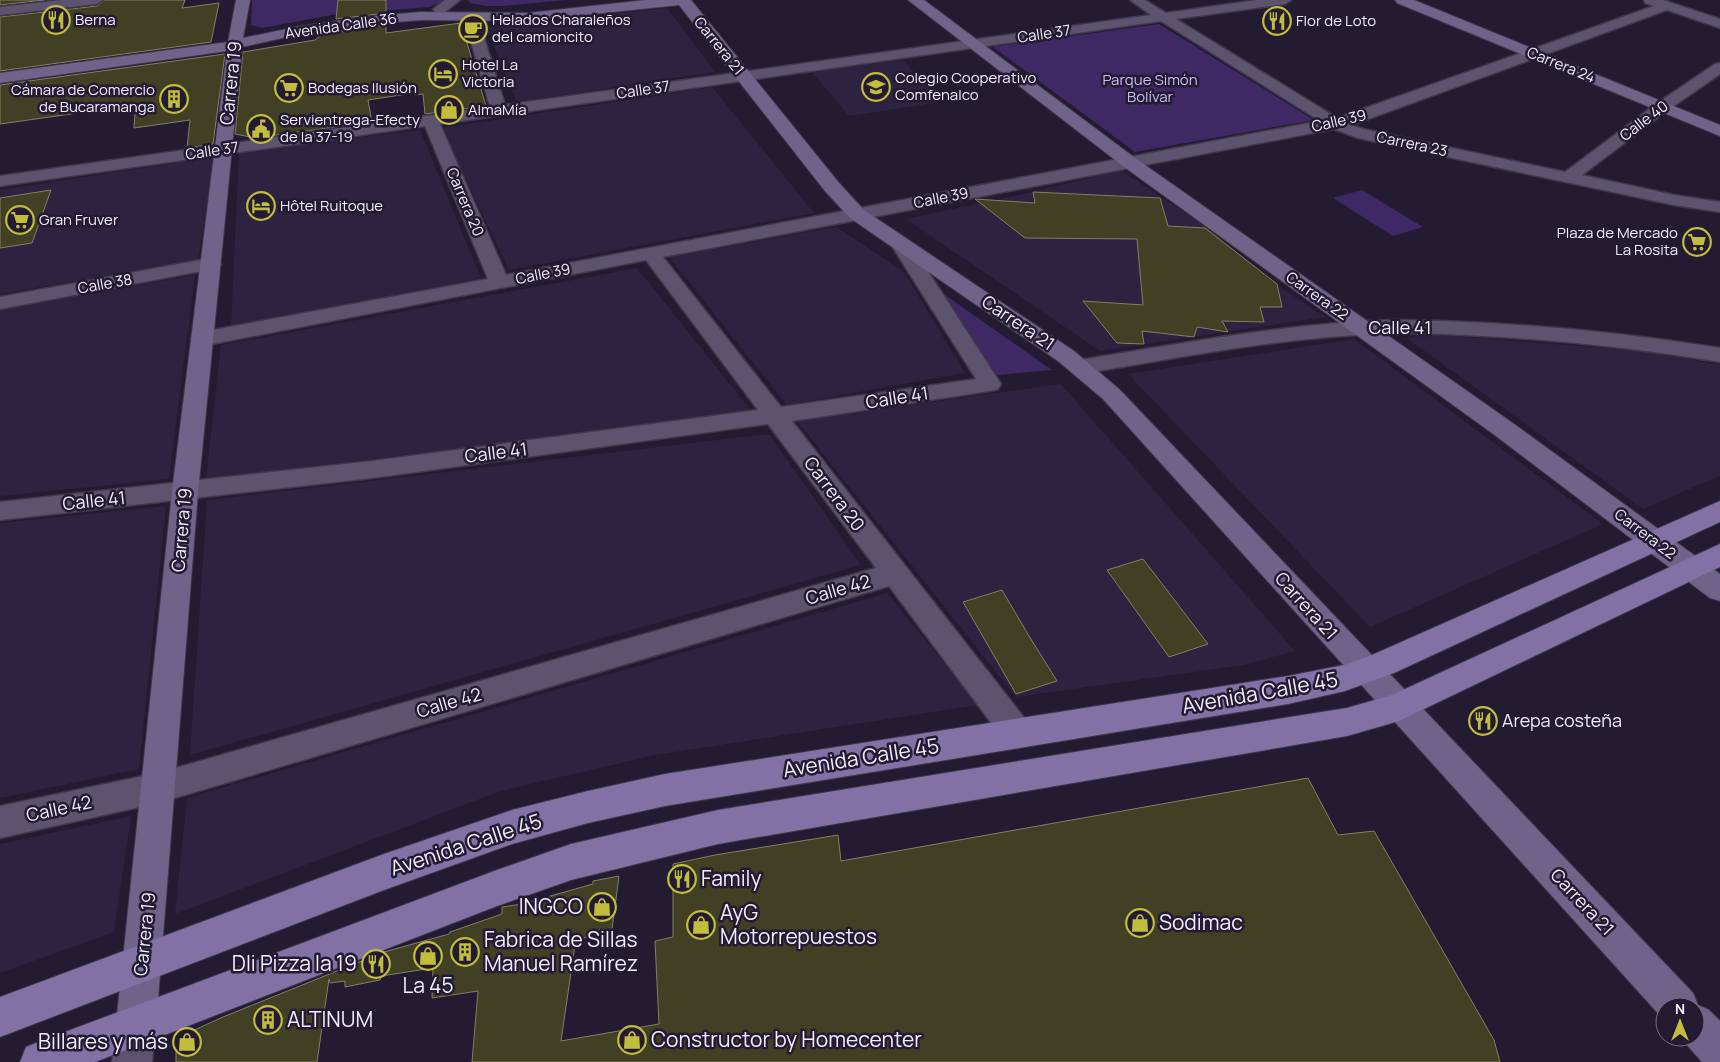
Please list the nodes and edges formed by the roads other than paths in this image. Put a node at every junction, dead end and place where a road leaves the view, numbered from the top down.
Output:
1 (97, 0) edge
2 (243, 0) edge
3 (454, 0) edge
4 (620, 0) edge
5 (683, 0) edge
6 (915, 0) edge
7 (1136, 0) edge
8 (1285, 0) edge
9 (1402, 0) edge
10 (1658, 3) edge
11 (440, 10) junction
12 (0, 11) edge
13 (471, 18) junction
14 (1163, 18) junction
15 (1720, 24) edge
16 (235, 41) junction
17 (972, 43) junction
18 (1534, 54) junction
19 (1720, 67) edge
20 (0, 69) edge
21 (742, 75) junction
22 (0, 78) edge
23 (1662, 107) junction
24 (499, 112) junction
25 (431, 121) junction
26 (1334, 123) junction
27 (1720, 131) edge
28 (224, 150) junction
29 (1129, 162) junction
30 (1569, 177) junction
31 (0, 182) edge
32 (1720, 207) edge
33 (857, 214) junction
34 (900, 243) junction
35 (650, 253) junction
36 (211, 264) junction
37 (499, 282) junction
38 (0, 303) edge
39 (1363, 328) junction
40 (202, 339) junction
41 (1720, 355) edge
42 (1080, 367) junction
43 (990, 384) joint
44 (776, 417) junction
45 (185, 492) junction
46 (0, 511) edge
47 (1720, 511) edge
48 (1654, 541) junction
49 (1720, 555) edge
50 (1691, 569) junction
51 (896, 574) junction
52 (1720, 590) edge
53 (1367, 671) junction
54 (1399, 707) junction
55 (1018, 734) junction
56 (158, 788) junction
57 (0, 822) edge
58 (141, 964) junction
59 (1670, 997) edge
60 (0, 1017) edge
61 (136, 1025) junction
62 (1705, 1035) edge
63 (1720, 1051) edge
64 (41, 1062) edge
65 (132, 1062) edge

1 - 12 street
2 - 16 street, Carrera 19
3 - 11 street
4 - 11 street, Avenida Calle 36
5 - 13 street, Avenida Calle 36
5 - 21 street, Carrera 21
6 - 17 street, Carrera 22
7 - 14 street, Carrera 23
8 - 14 street, Calle 37
9 - 18 street, Carrera 24
10 - 15 street
10 - 18 street, Calle 39
11 - 16 street, Avenida Calle 36
13 - 16 street, Avenida Calle 36
13 - 24 street
14 - 17 street, Calle 37
14 - 26 street, Carrera 23
16 - 20 street, Avenida Calle 36
16 - 22 street, Avenida Calle 36
16 - 28 street, Carrera 19
17 - 21 street, Calle 37
17 - 29 street, Carrera 22
18 - 23 street, Carrera 24
18 - 26 street, Calle 39
19 - 23 street, Calle 40
21 - 24 street, Calle 37
21 - 33 street, Carrera 21
23 - 27 street, Carrera 24
23 - 30 street, Calle 40
24 - 25 street, Calle 37
25 - 28 street, Calle 37
25 - 37 street, Carrera 20
26 - 29 street, Calle 39
26 - 30 street, Carrera 23
28 - 31 street, Calle 37
28 - 36 street, Carrera 19
29 - 33 street, Calle 39
29 - 39 street, Carrera 22
30 - 32 street, Carrera 23
33 - 34 street, Carrera 21
33 - 35 street, Calle 39
34 - 42 street, Carrera 21
34 - 43 street, Carrera 21
35 - 37 street, Calle 39
35 - 44 street, Carrera 20
36 - 38 street, Calle 38
36 - 40 street, Carrera 19
37 - 40 street, Calle 39
39 - 41 street, Calle 41
39 - 42 street, Calle 41
39 - 48 street, Carrera 22
40 - 45 street, Carrera 19
42 - 53 street, Carrera 21
43 - 44 street, Calle 41
44 - 45 street, Calle 41
44 - 51 street, Carrera 20
45 - 46 street, Calle 41
45 - 56 street, Carrera 19
47 - 48 main road, Avenida Calle 45
48 - 50 street, Carrera 22
48 - 53 main road, Avenida Calle 45
49 - 50 main road
50 - 52 street, Carrera 22
50 - 54 main road
51 - 55 street, Carrera 20
51 - 56 street, Calle 42
53 - 54 street, Carrera 21
53 - 55 main road, Avenida Calle 45
54 - 59 street, Carrera 21
54 - 61 main road
55 - 58 main road, Avenida Calle 45
56 - 57 street, Calle 42
56 - 58 street, Carrera 19
58 - 60 main road, Avenida Calle 45
58 - 61 street, Carrera 19
61 - 64 main road
61 - 65 street, Carrera 19
62 - 63 street

